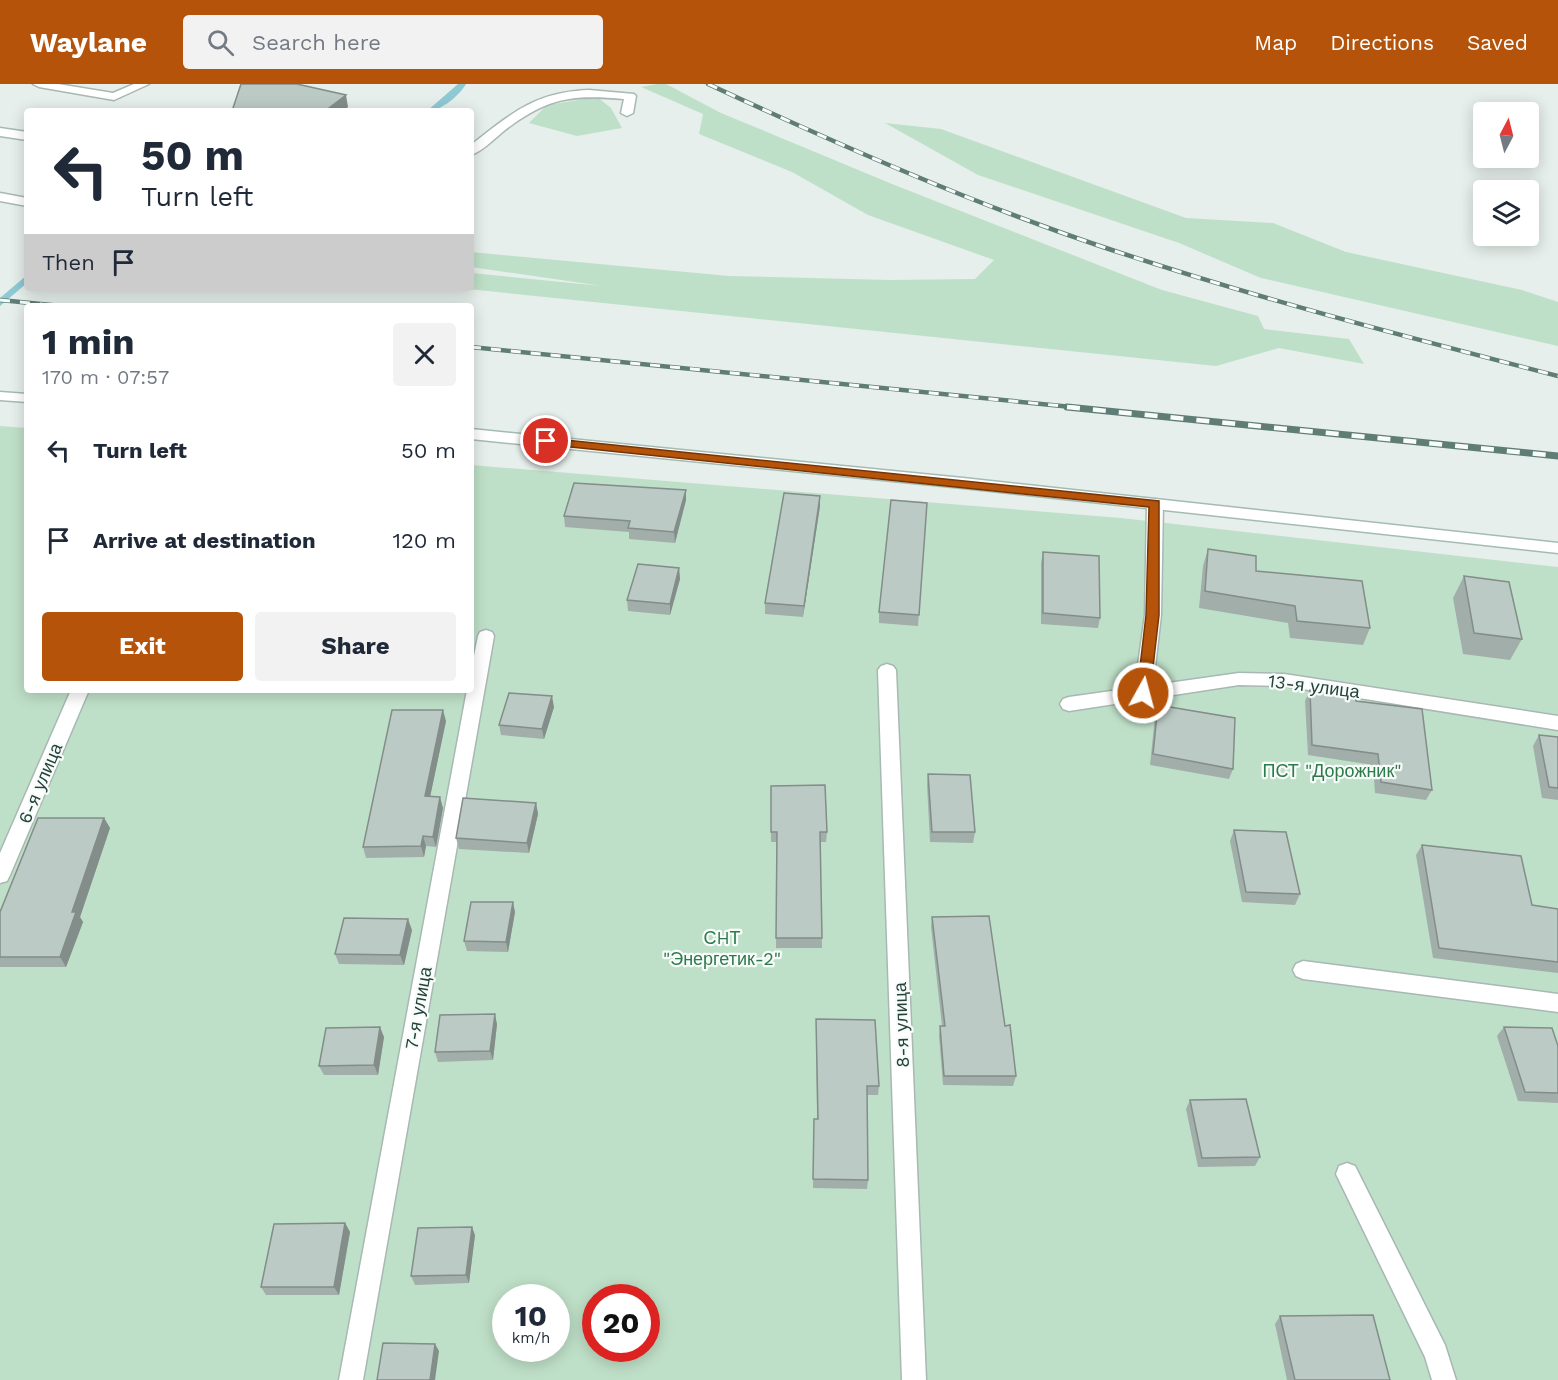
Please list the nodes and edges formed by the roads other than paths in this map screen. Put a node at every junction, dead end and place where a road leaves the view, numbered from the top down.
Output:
1 (39, 84) edge
2 (143, 84) edge
3 (627, 113) dead end
4 (0, 132) edge
5 (24, 136) edge
6 (474, 149) edge
7 (0, 197) edge
8 (24, 201) edge
9 (0, 396) edge
10 (24, 398) edge
11 (474, 434) edge
12 (1155, 504) junction
13 (1558, 548) edge
14 (486, 636) dead end
15 (887, 670) dead end
16 (79, 693) edge
17 (1143, 693) junction
18 (1069, 704) dead end
19 (1558, 723) edge
20 (0, 875) edge
21 (1303, 970) dead end
22 (1558, 1003) edge
23 (1347, 1174) dead end
24 (351, 1380) edge
25 (914, 1380) edge
26 (1444, 1380) edge

1 - 2 street
3 - 6 street
4 - 5 street
7 - 8 street
9 - 10 street
11 - 12 street
12 - 13 street
12 - 17 street
14 - 24 street, 7-я улица
15 - 25 street, 8-я улица
16 - 20 street, 6-я улица
17 - 18 street, 13-я улица
17 - 19 street, 13-я улица
21 - 22 street
23 - 26 street

